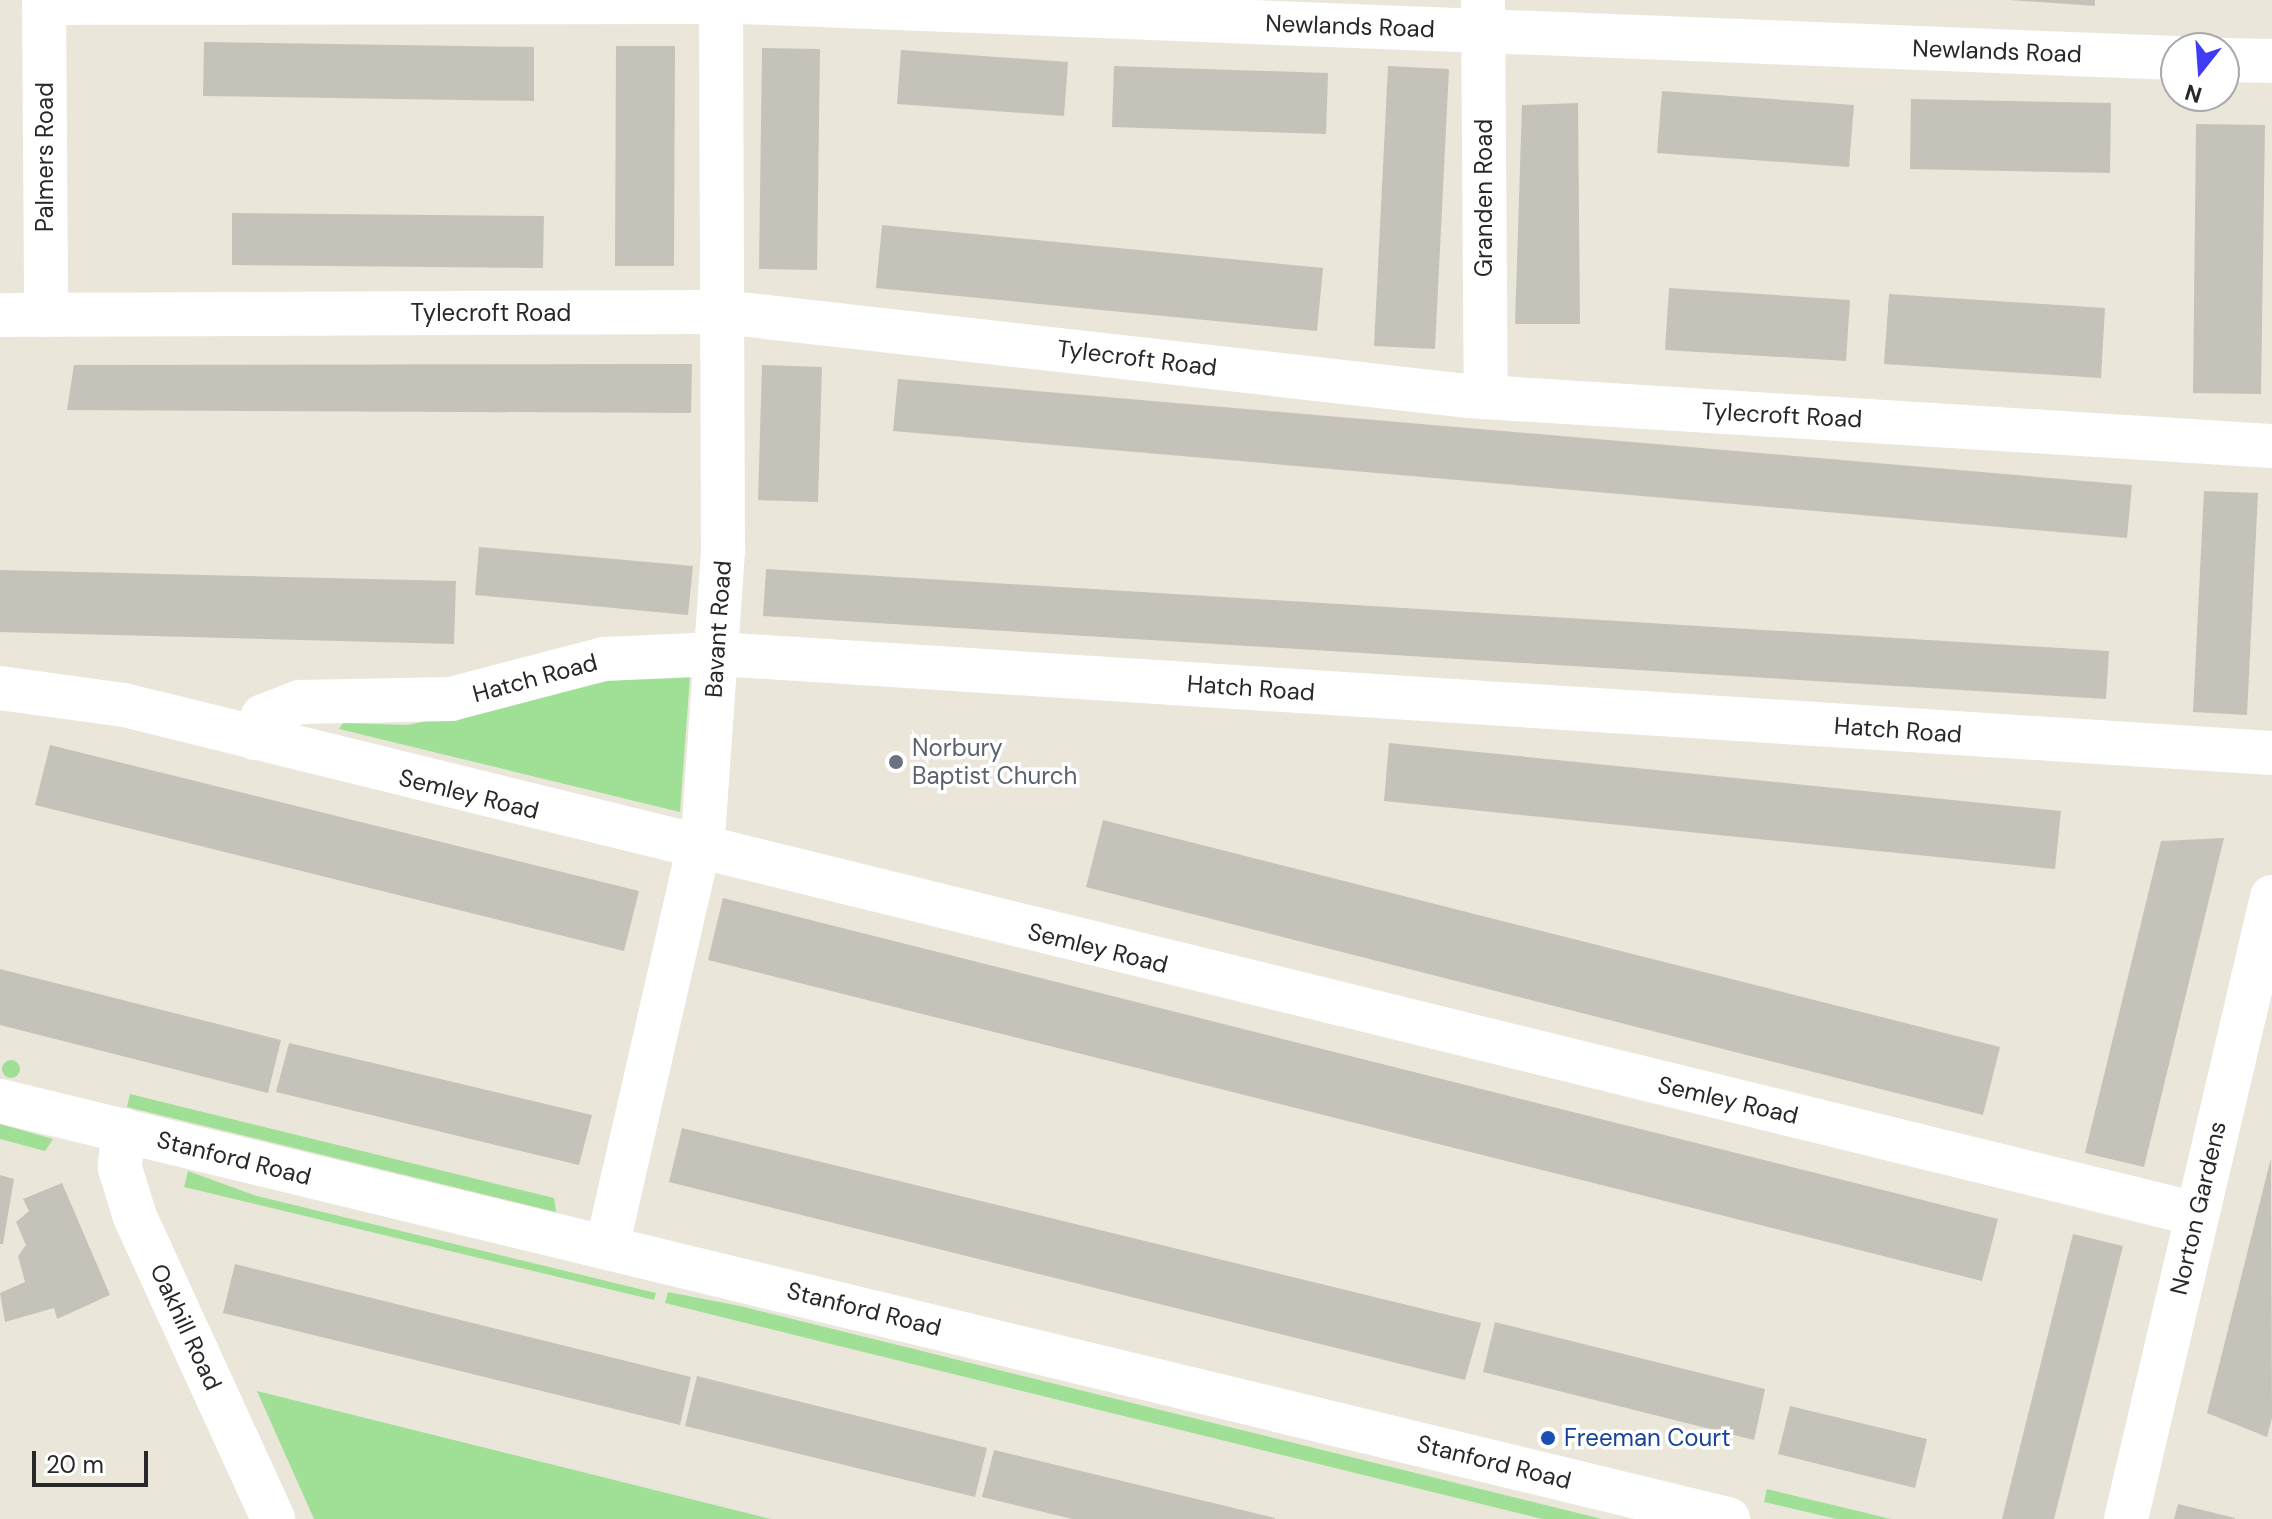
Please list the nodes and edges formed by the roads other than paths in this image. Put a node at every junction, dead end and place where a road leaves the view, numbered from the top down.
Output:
1 (44, 1) edge
2 (721, 1) edge
3 (1483, 15) edge
4 (2160, 57) edge
5 (2240, 60) edge
6 (2272, 61) edge
7 (722, 312) junction
8 (0, 315) edge
9 (46, 315) junction
10 (1486, 397) junction
11 (2272, 446) edge
12 (718, 654) junction
13 (0, 688) edge
14 (255, 738) junction
15 (2272, 753) edge
16 (700, 851) junction
17 (2272, 897) edge
18 (0, 1101) edge
19 (123, 1130) junction
20 (2196, 1214) junction
21 (607, 1247) junction
22 (273, 1519) edge
23 (1728, 1519) edge
24 (2126, 1519) edge

1 - 2 street, Newlands Road
1 - 9 street, Palmers Road
2 - 3 street, Newlands Road
2 - 7 street, Bavant Road
3 - 4 street, Newlands Road
3 - 10 street, Granden Road
5 - 6 street
7 - 9 street, Tylecroft Road
7 - 10 street, Tylecroft Road
7 - 12 street, Bavant Road
8 - 9 street, Tylecroft Road
10 - 11 street, Tylecroft Road
12 - 14 street, Hatch Road
12 - 15 street, Hatch Road
12 - 16 street, Bavant Road
13 - 14 street, Semley Road
14 - 16 street, Semley Road
16 - 20 street, Semley Road
16 - 21 street, Bavant Road
17 - 20 street, Norton Gardens
18 - 19 street, Stanford Road
19 - 21 street, Stanford Road
19 - 22 street, Oakhill Road
20 - 24 street, Norton Gardens
21 - 23 street, Stanford Road

